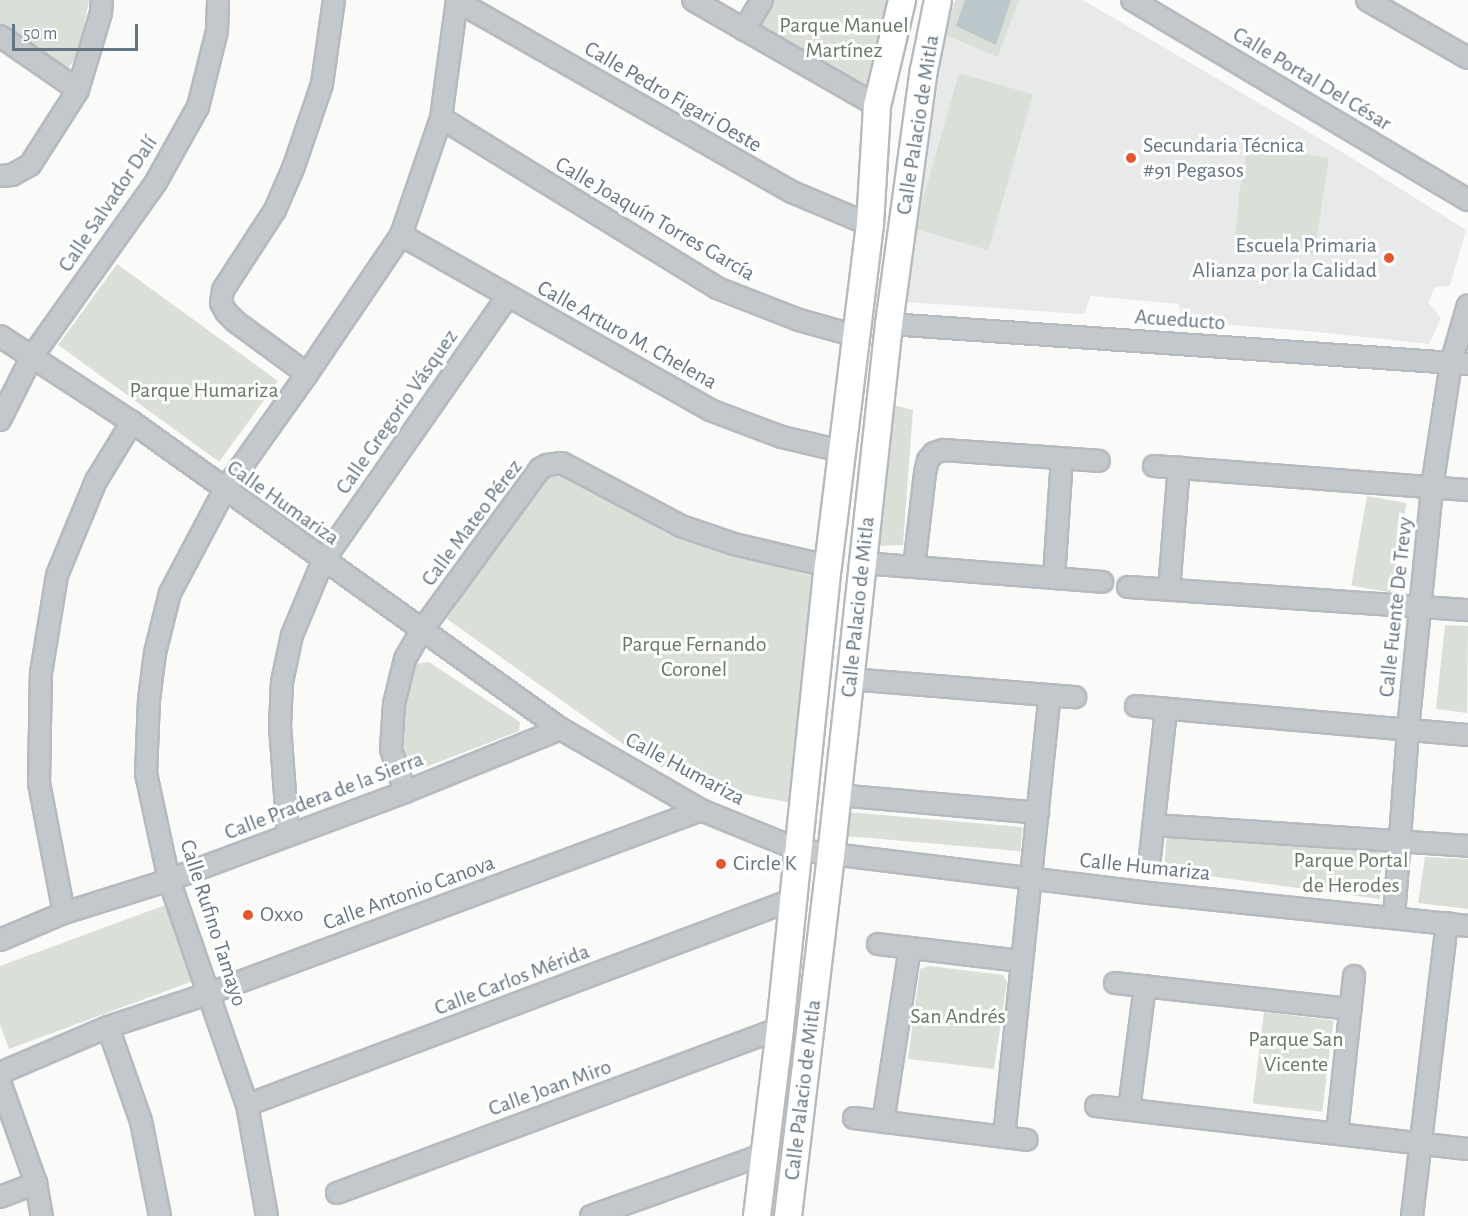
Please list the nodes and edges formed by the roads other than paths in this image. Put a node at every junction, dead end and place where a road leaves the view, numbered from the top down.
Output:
1 (102, 0) edge
2 (218, 0) edge
3 (334, 0) edge
4 (457, 0) edge
5 (693, 0) edge
6 (762, 0) edge
7 (902, 0) edge
8 (938, 0) edge
9 (1132, 0) edge
10 (1367, 0) edge
11 (744, 30) junction
12 (0, 36) edge
13 (1468, 58) edge
14 (78, 90) junction
15 (877, 106) junction
16 (441, 118) junction
17 (6, 176) edge
18 (1468, 200) edge
19 (870, 225) junction
20 (401, 235) junction
21 (507, 296) junction
22 (1468, 305) edge
23 (889, 324) junction
24 (0, 336) edge
25 (856, 336) junction
26 (31, 358) junction
27 (1459, 363) edge
28 (308, 374) junction
29 (0, 420) edge
30 (132, 423) junction
31 (841, 451) junction
32 (1062, 459) junction
33 (1099, 461) dead end
34 (1154, 466) dead end
35 (1179, 468) junction
36 (1432, 488) junction
37 (224, 490) junction
38 (1468, 490) edge
39 (323, 561) junction
40 (863, 563) junction
41 (828, 566) junction
42 (914, 567) junction
43 (1054, 578) junction
44 (1102, 582) dead end
45 (1128, 587) dead end
46 (1169, 590) junction
47 (1419, 607) junction
48 (1468, 610) edge
49 (422, 630) junction
50 (850, 679) junction
51 (1050, 694) junction
52 (1075, 697) dead end
53 (1136, 706) dead end
54 (1166, 709) junction
55 (561, 729) junction
56 (1408, 729) junction
57 (1468, 735) edge
58 (405, 792) junction
59 (837, 795) junction
60 (701, 810) junction
61 (1038, 813) junction
62 (1154, 825) junction
63 (288, 835) junction
64 (1401, 842) junction
65 (1468, 846) edge
66 (799, 850) junction
67 (831, 856) junction
68 (1150, 857) dead end
69 (1032, 879) junction
70 (169, 880) junction
71 (794, 899) junction
72 (64, 913) junction
73 (1394, 917) junction
74 (1448, 923) junction
75 (1468, 926) edge
76 (0, 940) edge
77 (878, 944) dead end
78 (910, 948) junction
79 (1021, 961) junction
80 (1354, 976) dead end
81 (1115, 983) dead end
82 (1145, 986) junction
83 (210, 993) junction
84 (1351, 1009) junction
85 (108, 1027) junction
86 (780, 1028) junction
87 (0, 1073) edge
88 (0, 1082) edge
89 (247, 1105) junction
90 (1096, 1106) dead end
91 (1129, 1109) junction
92 (854, 1118) dead end
93 (883, 1122) junction
94 (1337, 1133) junction
95 (1004, 1137) junction
96 (1026, 1140) dead end
97 (1421, 1143) junction
98 (1468, 1149) edge
99 (765, 1154) junction
100 (36, 1183) junction
101 (337, 1193) dead end
102 (0, 1197) edge
103 (42, 1216) edge
104 (160, 1216) edge
105 (267, 1216) edge
106 (591, 1216) edge
107 (758, 1216) edge
108 (788, 1216) edge
109 (1412, 1216) edge

1 - 14 street
2 - 26 street, Calle Salvador Dalí
3 - 28 street
4 - 16 street, Calle Rufino Tamayo
4 - 19 street, Calle Pedro Figari Oeste
5 - 11 street
6 - 11 street
7 - 15 main road, Calle Palacio de Mitla
8 - 23 main road, Calle Palacio de Mitla
9 - 18 street, Calle Portal Del César
10 - 13 street
11 - 15 street
12 - 14 street
14 - 17 street
15 - 19 main road, Calle Palacio de Mitla
16 - 20 street, Calle Rufino Tamayo
16 - 25 street, Calle Joaquín Torres García
19 - 25 main road, Calle Palacio de Mitla
20 - 21 street, Calle Arturo M. Chelena
20 - 28 street, Calle Rufino Tamayo
21 - 31 street, Calle Arturo M. Chelena
21 - 39 street, Calle Gregorio Vásquez
22 - 27 street, Calle Fuente De Trevy
23 - 27 street, Acueducto
23 - 40 main road, Calle Palacio de Mitla
24 - 26 street, Calle Humariza
25 - 31 main road, Calle Palacio de Mitla
26 - 29 street, Calle Salvador Dalí
26 - 30 street, Calle Humariza
27 - 36 street, Calle Fuente De Trevy
28 - 37 street, Calle Rufino Tamayo
30 - 37 street, Calle Humariza
30 - 72 street
31 - 41 main road, Calle Palacio de Mitla
32 - 33 street
32 - 42 street
32 - 43 street
34 - 35 street
35 - 36 street
35 - 46 street
36 - 38 street
36 - 47 street, Calle Fuente De Trevy
37 - 39 street, Calle Humariza
37 - 70 street, Calle Rufino Tamayo
39 - 49 street, Calle Humariza
39 - 63 street, Calle Gregorio Vásquez
40 - 42 street
40 - 50 main road, Calle Palacio de Mitla
41 - 49 street, Calle Mateo Pérez
41 - 66 main road, Calle Palacio de Mitla
42 - 43 street
43 - 44 street
45 - 46 street
46 - 47 street
47 - 48 street
47 - 56 street, Calle Fuente De Trevy
49 - 55 street, Calle Humariza
49 - 58 street, Calle Mateo Pérez
50 - 51 street
50 - 59 main road, Calle Palacio de Mitla
51 - 52 street
51 - 61 street
53 - 54 street
54 - 56 street
54 - 62 street
55 - 58 street, Calle Pradera de la Sierra
55 - 60 street, Calle Humariza
56 - 57 street
56 - 64 street, Calle Fuente De Trevy
58 - 63 street, Calle Pradera de la Sierra
59 - 61 street
59 - 67 main road, Calle Palacio de Mitla
60 - 66 street, Calle Humariza
60 - 83 street, Calle Antonio Canova
61 - 69 street
62 - 64 street
62 - 68 street
63 - 70 street, Calle Pradera de la Sierra
64 - 65 street
64 - 73 street, Calle Fuente De Trevy
66 - 67 street, Calle Humariza
66 - 71 main road, Calle Palacio de Mitla
67 - 69 street, Calle Humariza
67 - 108 main road, Calle Palacio de Mitla
69 - 73 street, Calle Humariza
69 - 79 street
70 - 72 street, Calle Pradera de la Sierra
70 - 83 street, Calle Rufino Tamayo
71 - 86 main road, Calle Palacio de Mitla
71 - 89 street, Calle Carlos Mérida
72 - 76 street, Calle Pradera de la Sierra
73 - 74 street, Calle Humariza
74 - 75 street, Calle Humariza
74 - 97 street
77 - 78 street
78 - 79 street
78 - 93 street
79 - 95 street
80 - 84 street
81 - 82 street
82 - 84 street
82 - 91 street
83 - 85 street, Calle Antonio Canova
83 - 89 street, Calle Rufino Tamayo
84 - 94 street
85 - 87 street, Calle Antonio Canova
85 - 104 street
86 - 99 main road, Calle Palacio de Mitla
86 - 101 street, Calle Joan Miro
88 - 100 street
89 - 105 street, Calle Rufino Tamayo
90 - 91 street
91 - 94 street
92 - 93 street
93 - 95 street
94 - 97 street
95 - 96 street
97 - 98 street
97 - 109 street
99 - 106 street
99 - 107 main road, Calle Palacio de Mitla
100 - 102 street
100 - 103 street

